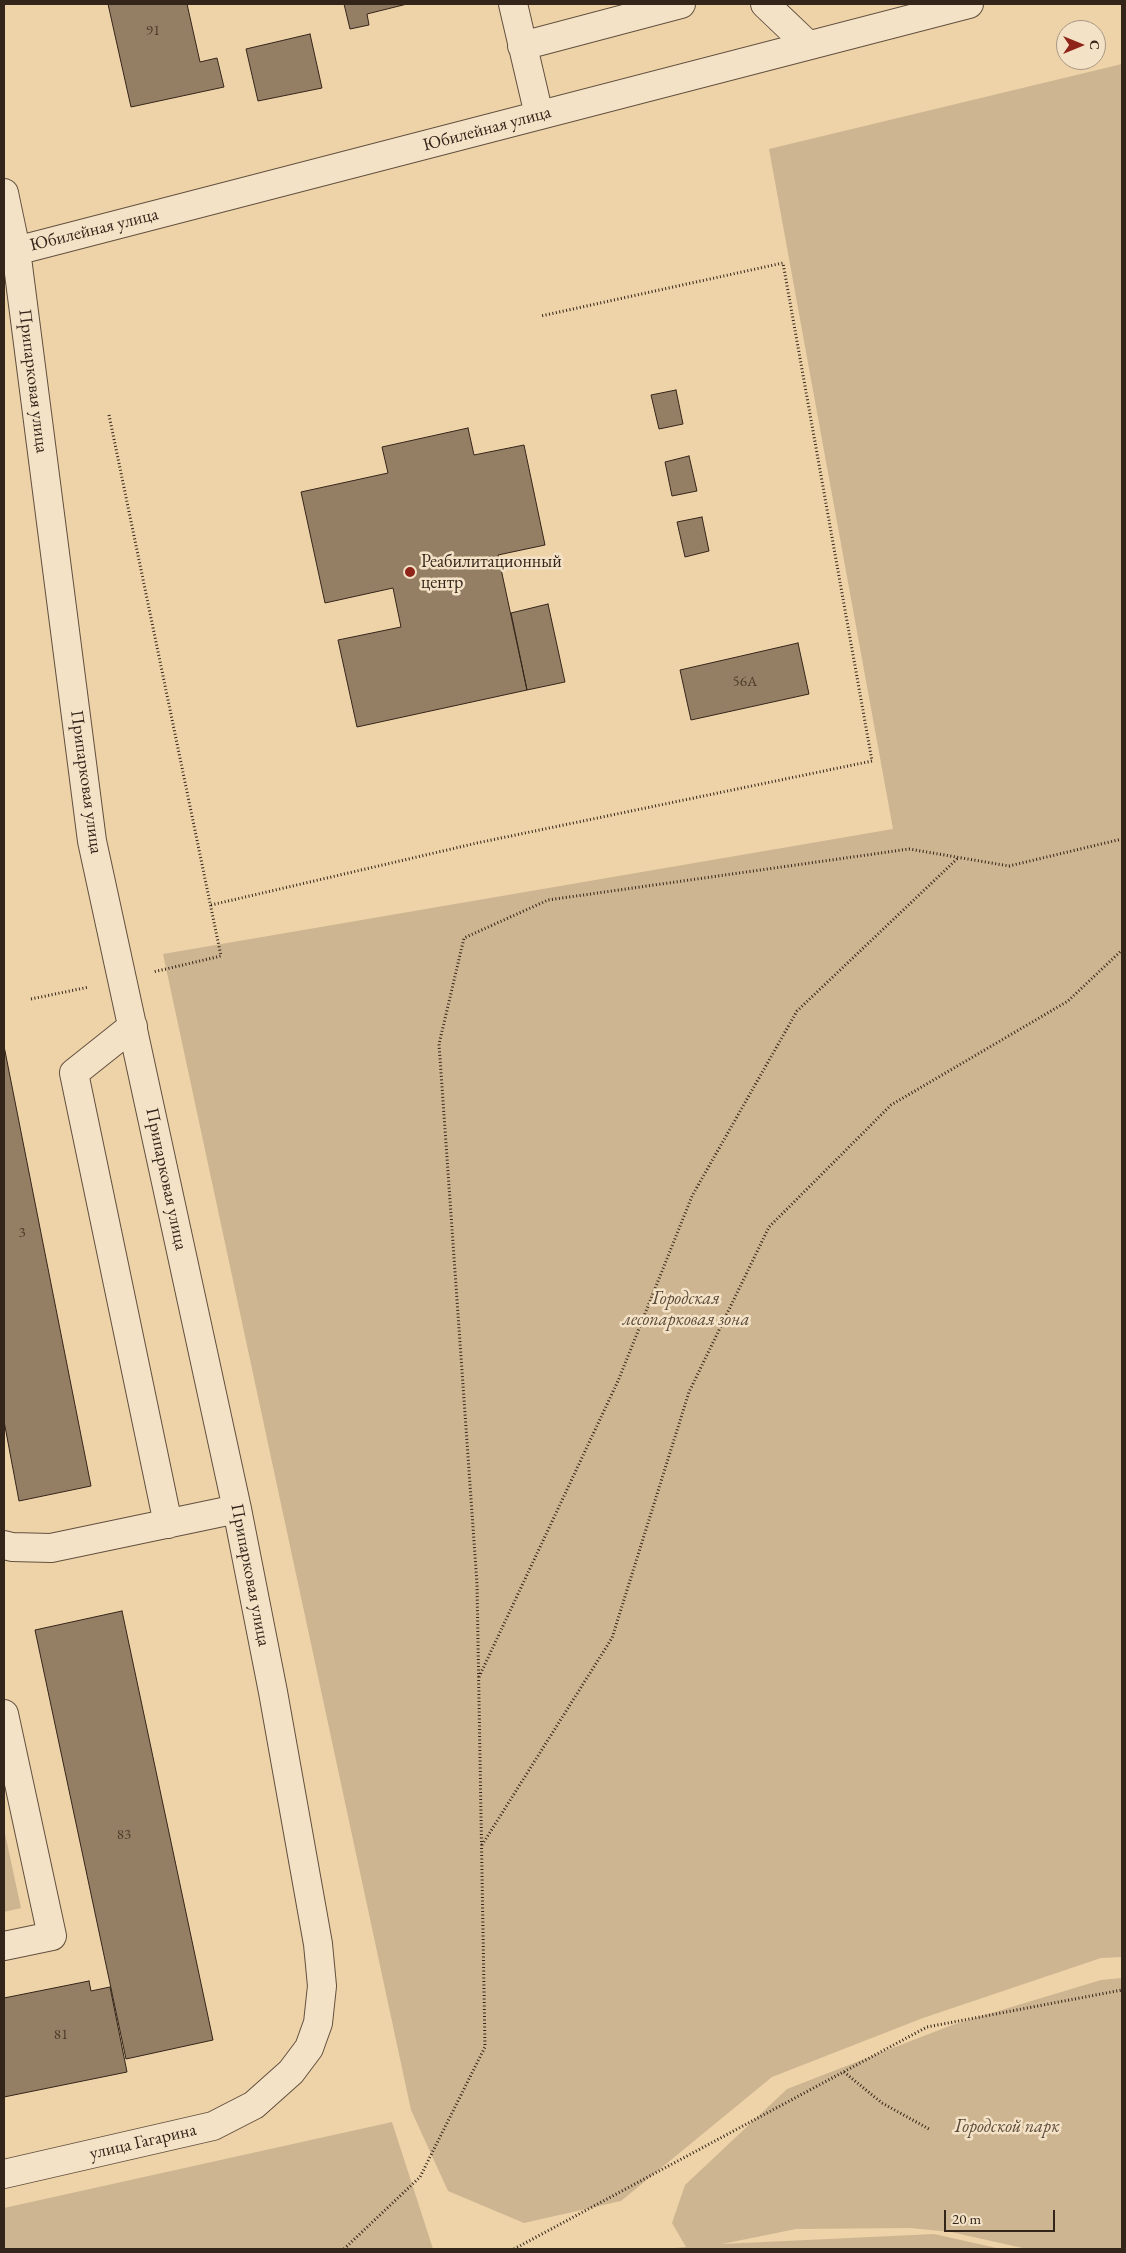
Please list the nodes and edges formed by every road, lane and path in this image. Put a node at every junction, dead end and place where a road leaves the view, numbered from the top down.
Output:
1 (513, 4) edge
2 (680, 4) edge
3 (764, 4) edge
4 (969, 4) edge
5 (808, 45) junction
6 (522, 46) junction
7 (538, 115) junction
8 (4, 193) edge
9 (10, 252) edge
10 (541, 316) dead end
11 (109, 415) dead end
12 (1122, 839) edge
13 (959, 858) junction
14 (211, 905) junction
15 (1122, 950) edge
16 (123, 979) junction
17 (31, 999) dead end
18 (133, 1026) junction
19 (237, 1509) junction
20 (168, 1524) junction
21 (4, 1545) edge
22 (479, 1678) junction
23 (4, 1714) edge
24 (482, 1846) junction
25 (4, 1946) edge
26 (1122, 1990) edge
27 (844, 2072) junction
28 (273, 2090) joint
29 (930, 2129) dead end
30 (4, 2174) edge
31 (344, 2249) edge
32 (514, 2249) edge

1 - 6 street
2 - 6 street
3 - 5 street
4 - 5 street, Юбилейная улица
5 - 7 street, Юбилейная улица
6 - 7 street
7 - 9 street, Юбилейная улица
8 - 9 street, Припарковая улица
9 - 16 street, Припарковая улица
10 - 14 path
11 - 14 path
12 - 13 path
13 - 22 path
13 - 22 path
14 - 16 path
15 - 24 path
16 - 17 path
16 - 18 street, Припарковая улица
18 - 19 street, Припарковая улица
18 - 20 street
19 - 20 street
19 - 28 street, Припарковая улица
20 - 21 street
22 - 24 path
23 - 25 street
24 - 31 path
26 - 27 path
27 - 29 path
27 - 32 path
28 - 30 street, улица Гагарина

